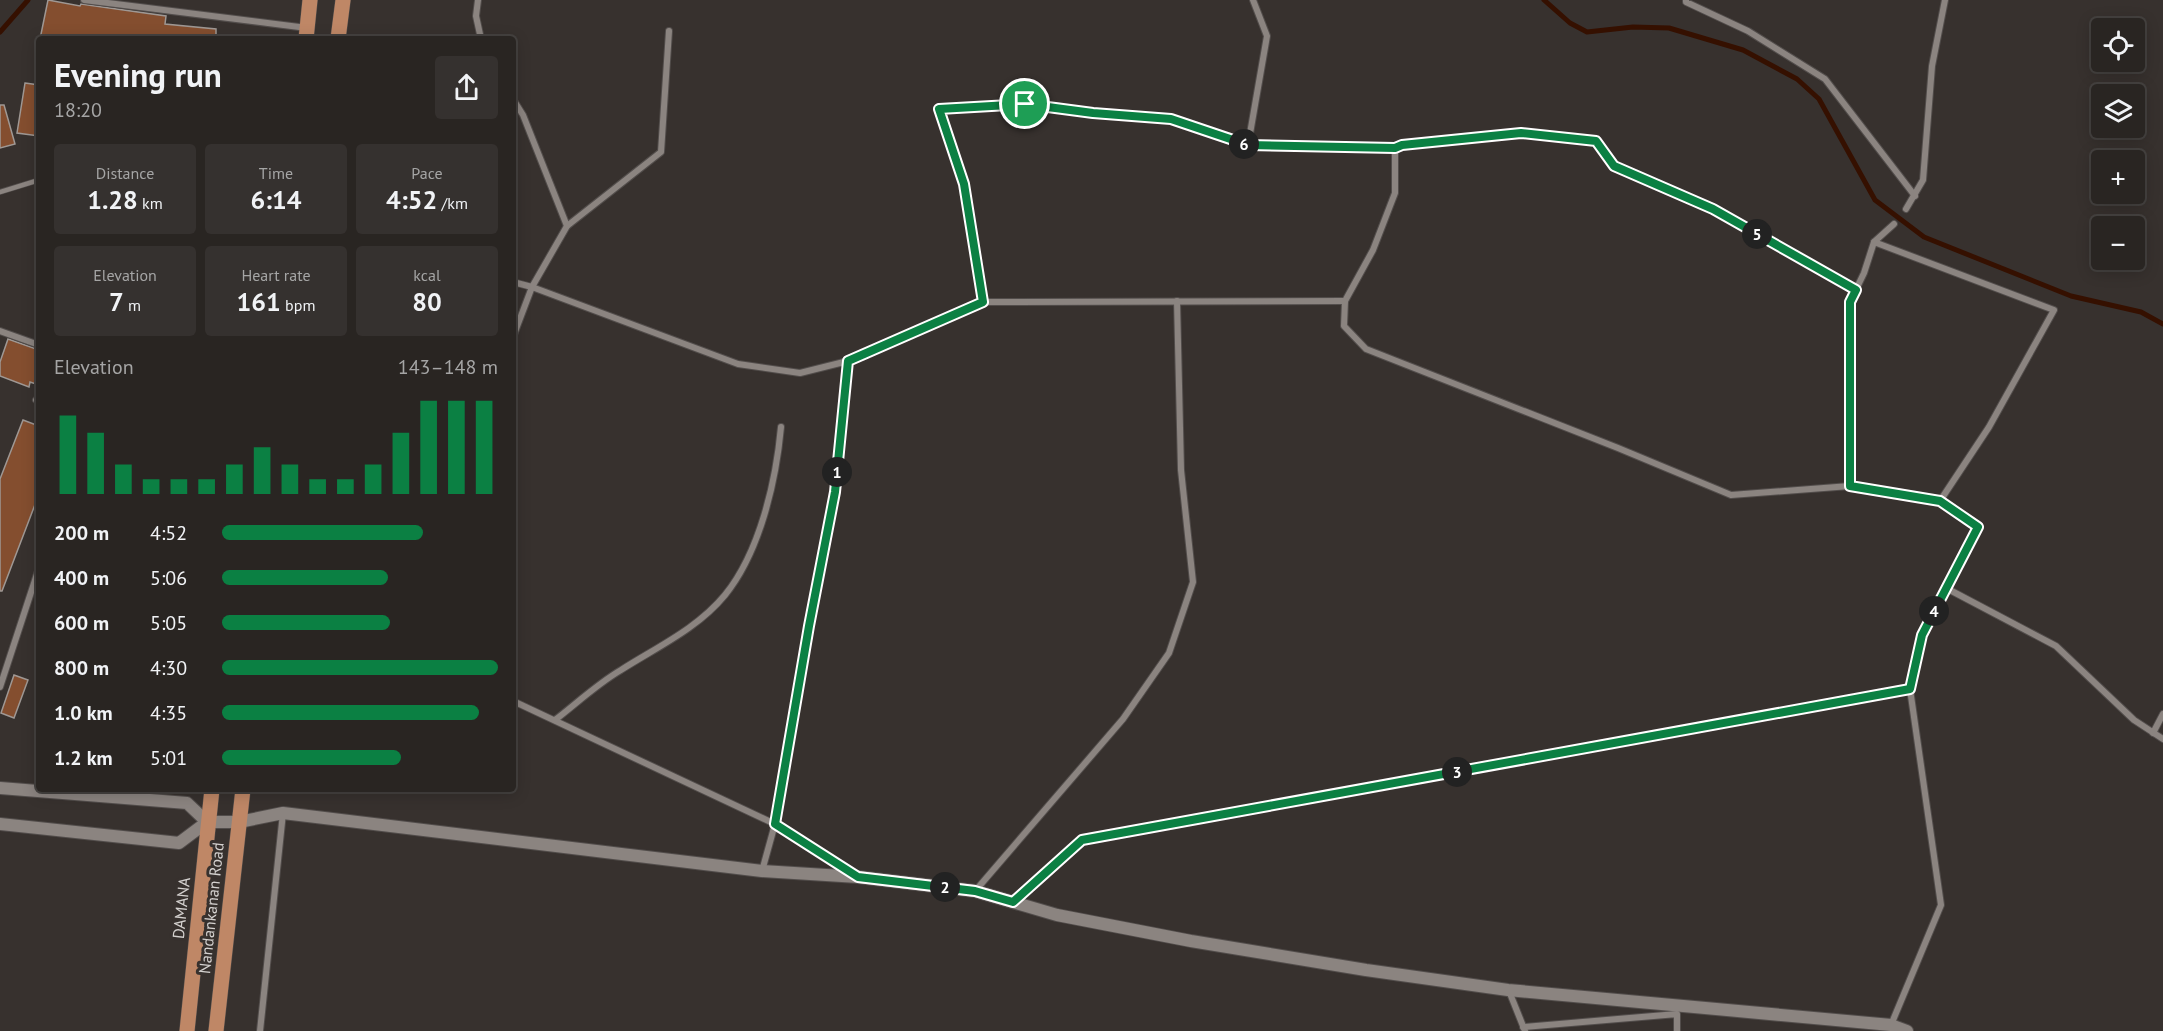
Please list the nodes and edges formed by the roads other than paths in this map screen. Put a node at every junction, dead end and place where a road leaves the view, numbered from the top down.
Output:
1 (84, 0) edge
2 (310, 0) edge
3 (343, 0) edge
4 (478, 0) edge
5 (1253, 0) edge
6 (1686, 0) edge
7 (1945, 0) edge
8 (669, 31) dead end
9 (307, 33) edge
10 (338, 36) edge
11 (480, 36) edge
12 (516, 104) edge
13 (1248, 145) junction
14 (1395, 148) junction
15 (36, 181) edge
16 (0, 192) edge
17 (1916, 196) junction
18 (1906, 209) dead end
19 (1894, 224) dead end
20 (567, 226) junction
21 (1874, 242) junction
22 (516, 283) edge
23 (532, 287) junction
24 (1856, 290) junction
25 (1177, 301) junction
26 (1346, 301) junction
27 (983, 302) junction
28 (516, 329) edge
29 (0, 331) edge
30 (36, 344) edge
31 (848, 361) junction
32 (781, 427) dead end
33 (1850, 486) junction
34 (1940, 501) junction
35 (36, 577) edge
36 (1946, 588) junction
37 (0, 687) edge
38 (1910, 689) junction
39 (516, 702) edge
40 (2163, 714) edge
41 (555, 720) junction
42 (2153, 733) junction
43 (2163, 740) edge
44 (0, 788) edge
45 (36, 792) edge
46 (40, 792) edge
47 (212, 792) edge
48 (243, 792) edge
49 (283, 813) junction
50 (207, 822) junction
51 (239, 822) junction
52 (0, 824) edge
53 (775, 824) junction
54 (762, 870) junction
55 (858, 877) junction
56 (975, 891) junction
57 (1013, 902) junction
58 (1508, 990) junction
59 (1891, 1024) junction
60 (1524, 1029) edge
61 (187, 1031) edge
62 (216, 1031) edge
63 (260, 1031) edge
64 (1677, 1031) edge
65 (1907, 1031) edge

1 - 9 street
2 - 9 main road
3 - 10 main road
4 - 11 street
5 - 13 street
6 - 17 street
7 - 17 street
8 - 20 street
12 - 20 street
13 - 14 street
13 - 27 street
14 - 24 street
14 - 26 street
15 - 16 lane
17 - 18 street
19 - 21 street
20 - 23 street
21 - 24 street
21 - 34 street
22 - 23 street
23 - 28 street
23 - 31 street
24 - 33 street
25 - 26 street
25 - 27 street
25 - 56 street
26 - 33 street
27 - 31 street
29 - 30 street
31 - 53 street
32 - 41 street
33 - 34 street
34 - 36 street
35 - 37 street
36 - 38 street
36 - 42 street
38 - 57 street
38 - 59 street
39 - 41 street
40 - 42 street
41 - 53 street
42 - 43 street
44 - 45 street
46 - 50 street
47 - 50 main road, DAMANA
48 - 51 main road, Nandankanan Road
49 - 51 street
49 - 54 street
49 - 63 street
50 - 51 street
50 - 52 street
50 - 61 main road, DAMANA
51 - 62 main road, Nandankanan Road
53 - 54 street
53 - 55 street
54 - 55 street
55 - 56 street
56 - 57 street
57 - 58 street
58 - 59 street
58 - 60 street
59 - 65 street
60 - 64 street

